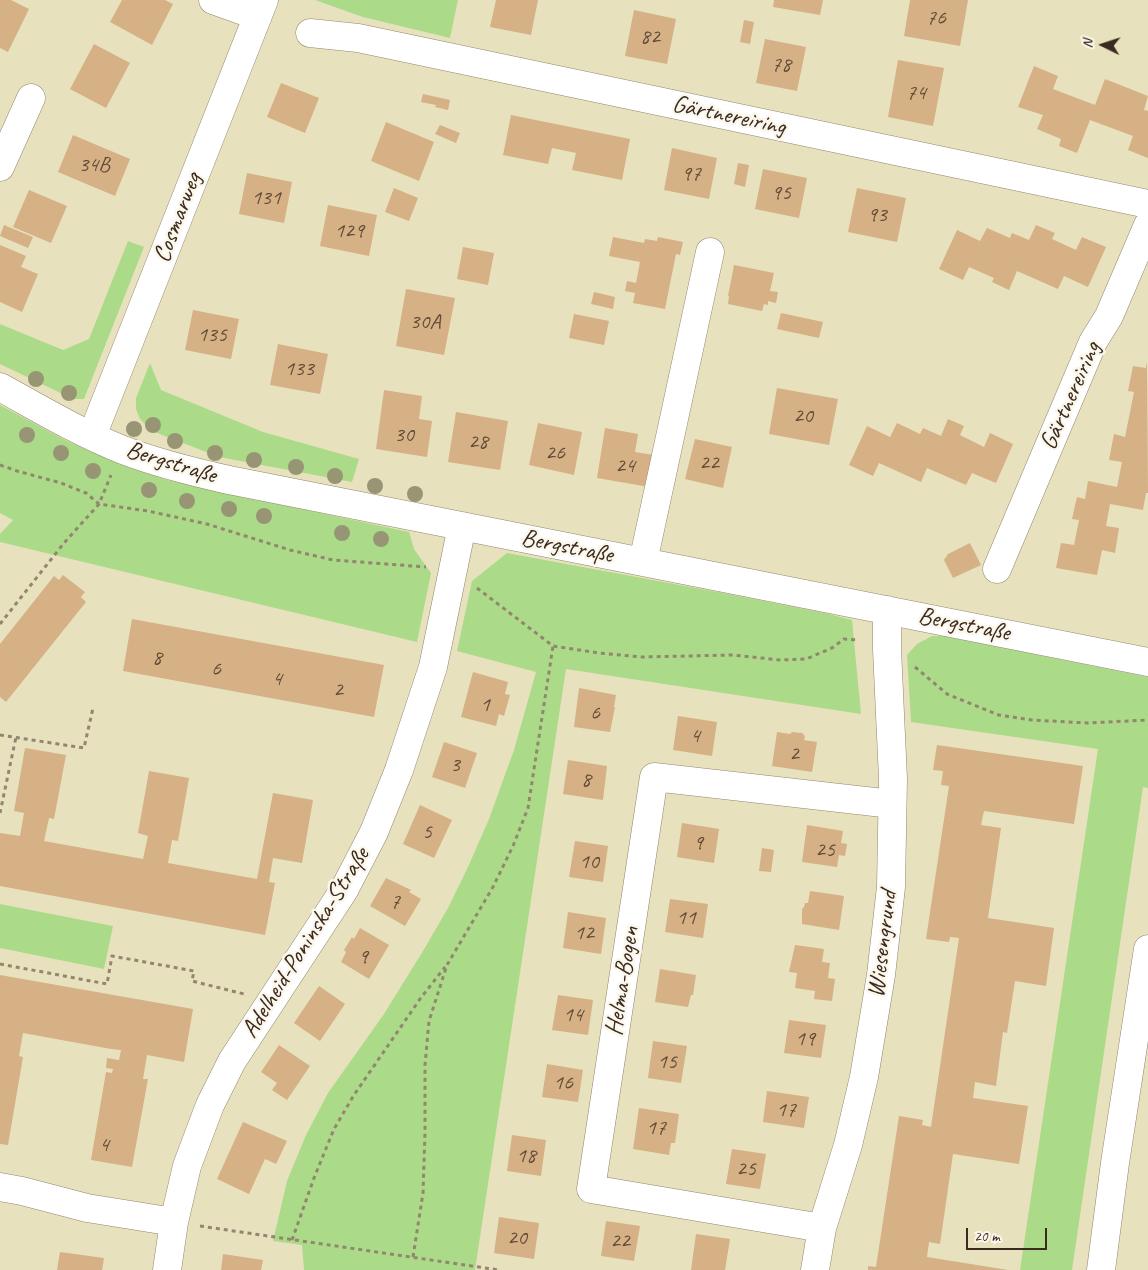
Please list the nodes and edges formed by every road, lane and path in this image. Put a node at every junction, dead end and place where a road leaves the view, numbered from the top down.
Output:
1 (214, 0) edge
2 (261, 8) edge
3 (310, 33) dead end
4 (31, 98) dead end
5 (0, 167) edge
6 (1148, 204) edge
7 (1148, 225) edge
8 (710, 252) dead end
9 (0, 387) edge
10 (92, 436) junction
11 (0, 465) edge
12 (113, 471) dead end
13 (99, 504) junction
14 (462, 526) junction
15 (642, 562) junction
16 (997, 569) dead end
17 (453, 571) junction
18 (887, 610) junction
19 (0, 624) edge
20 (861, 640) dead end
21 (553, 646) junction
22 (1148, 662) edge
23 (912, 664) dead end
24 (93, 708) dead end
25 (1148, 720) edge
26 (0, 735) edge
27 (16, 737) junction
28 (892, 804) junction
29 (0, 813) edge
30 (1148, 949) edge
31 (0, 964) edge
32 (447, 965) junction
33 (271, 1001) junction
34 (0, 1188) edge
35 (174, 1222) junction
36 (822, 1228) junction
37 (292, 1240) junction
38 (413, 1257) junction
39 (167, 1270) edge
40 (499, 1270) edge
41 (815, 1270) edge
42 (1101, 1270) edge

1 - 2 street
2 - 10 street, Cosmarweg
3 - 6 street, Gärtnereiring
4 - 5 street
7 - 16 street, Gärtnereiring
8 - 15 street
9 - 10 street, Bergstraße
10 - 14 street, Bergstraße
11 - 13 path
12 - 13 path
13 - 17 path
13 - 19 path
14 - 15 street, Bergstraße
14 - 17 street, Adelheid-Poninska-Straße
15 - 18 street, Bergstraße
17 - 21 path
17 - 33 street, Adelheid-Poninska-Straße
18 - 22 street, Bergstraße
18 - 28 street, Wiesengrund
20 - 21 path
21 - 32 path
23 - 25 path
24 - 27 path
26 - 27 path
27 - 29 path
28 - 36 street, Wiesengrund
28 - 36 street, Helma-Bogen
30 - 42 street
31 - 33 path
32 - 37 path
32 - 38 path
33 - 35 street, Adelheid-Poninska-Straße
34 - 35 street
35 - 37 path
35 - 39 street, Adelheid-Poninska-Straße
36 - 41 street, Wiesengrund
37 - 38 path
38 - 40 path

